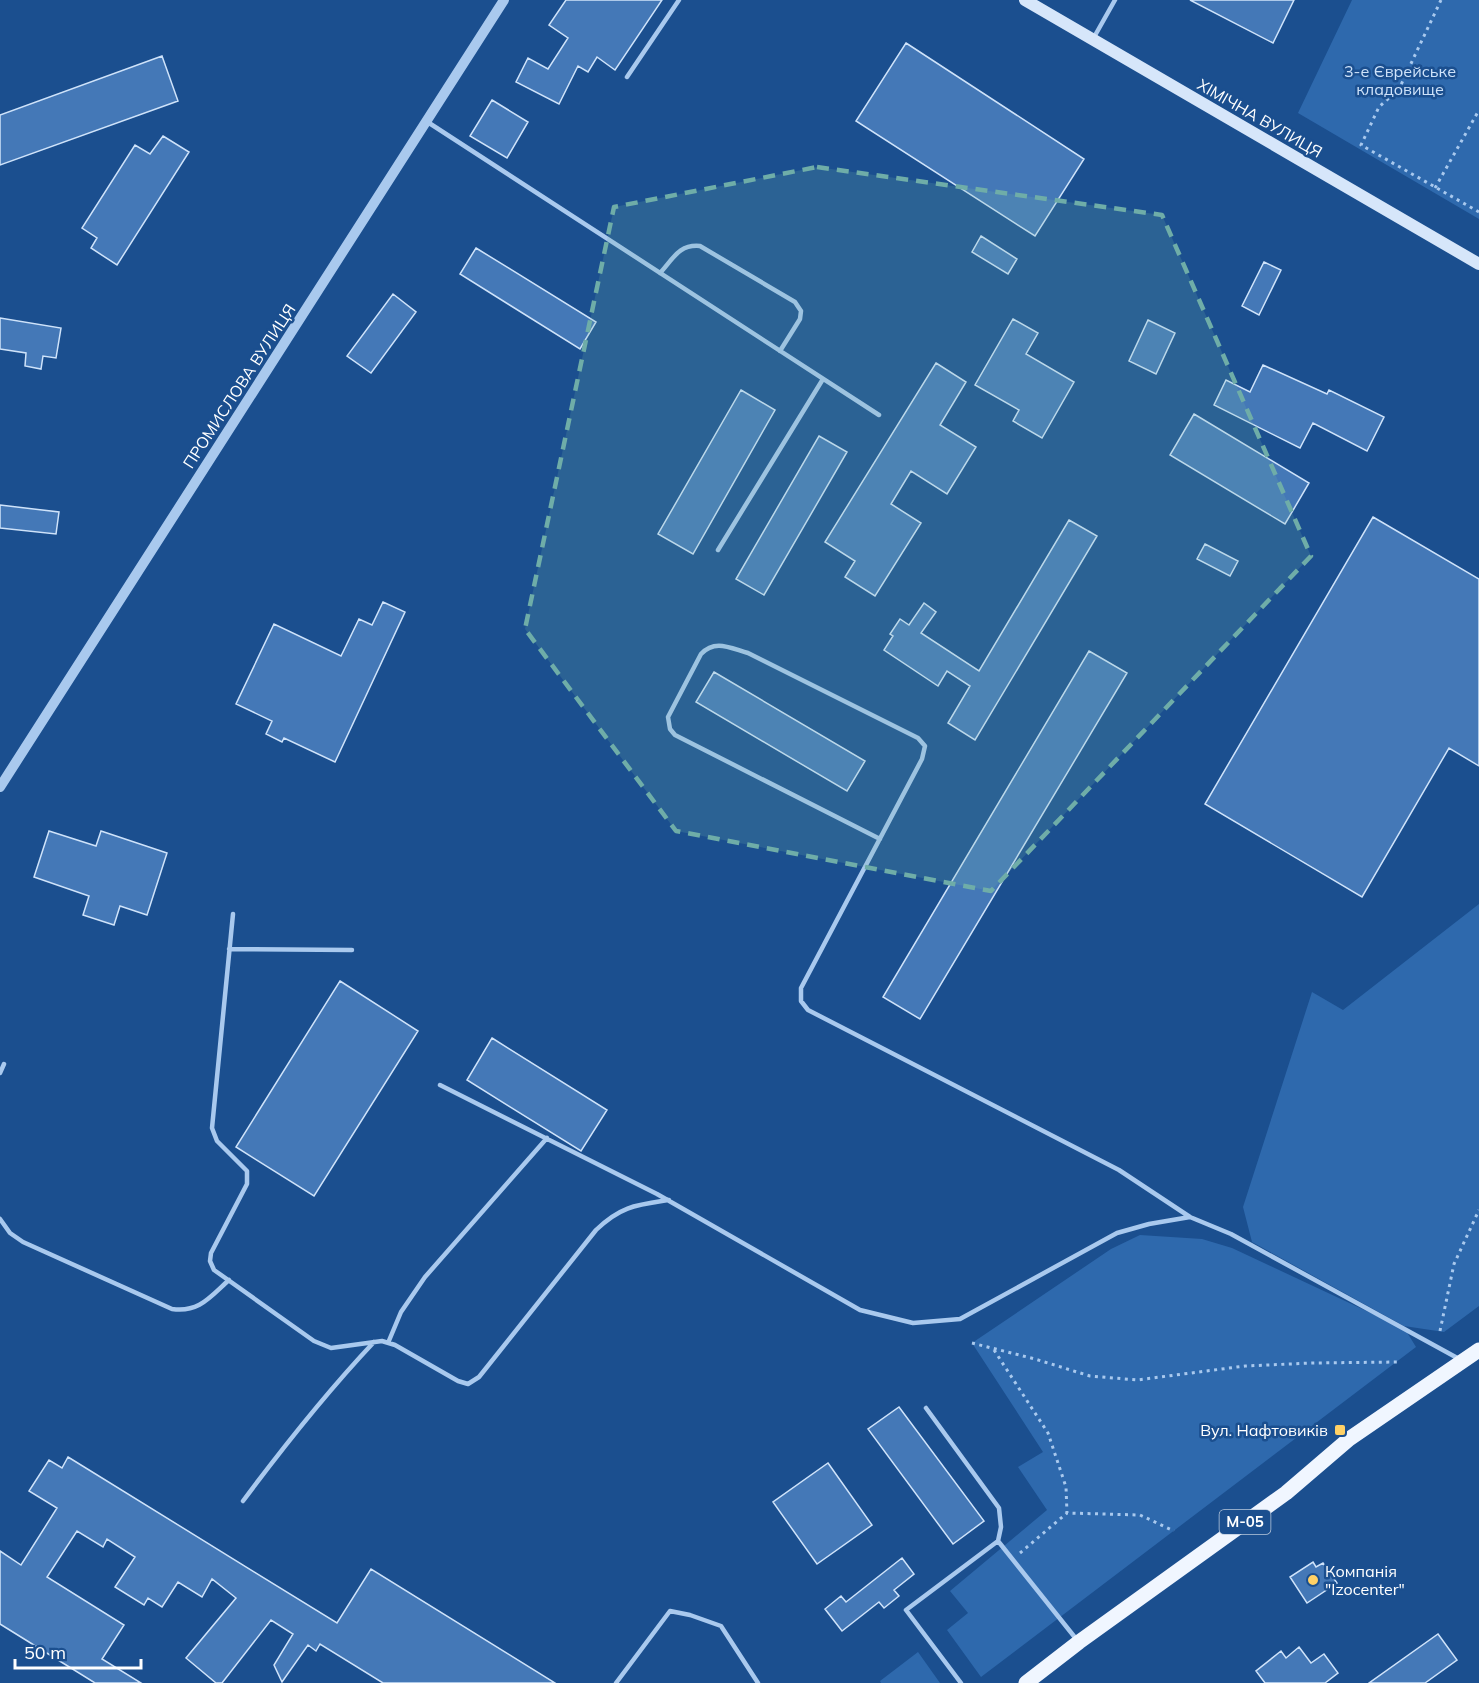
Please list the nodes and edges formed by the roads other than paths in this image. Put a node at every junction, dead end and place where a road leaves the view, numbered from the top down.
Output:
1 (504, 0) edge
2 (679, 0) edge
3 (1025, 0) edge
4 (1115, 0) edge
5 (1092, 40) junction
6 (627, 77) dead end
7 (426, 121) junction
8 (1479, 264) edge
9 (660, 273) junction
10 (780, 351) junction
11 (823, 379) junction
12 (879, 415) dead end
13 (718, 550) dead end
14 (0, 788) edge
15 (880, 838) junction
16 (232, 914) dead end
17 (229, 948) junction
18 (352, 950) dead end
19 (4, 1064) dead end
20 (0, 1073) edge
21 (440, 1085) dead end
22 (547, 1138) junction
23 (669, 1200) junction
24 (1190, 1217) junction
25 (0, 1220) edge
26 (229, 1280) junction
27 (374, 1342) junction
28 (388, 1343) junction
29 (1479, 1350) edge
30 (1463, 1361) junction
31 (926, 1408) dead end
32 (243, 1502) dead end
33 (998, 1541) junction
34 (1079, 1642) junction
35 (616, 1683) edge
36 (758, 1683) edge
37 (961, 1683) edge
38 (1026, 1683) edge

1 - 7 street, ПРОМИСЛОВА ВУЛИЦЯ
2 - 6 lane
3 - 5 main road, ХІМІЧНА ВУЛИЦЯ
4 - 5 lane
5 - 8 main road, ХІМІЧНА ВУЛИЦЯ
7 - 9 lane
7 - 14 street, ПРОМИСЛОВА ВУЛИЦЯ
9 - 10 lane
9 - 10 lane
10 - 11 lane
11 - 12 lane
11 - 13 lane
15 - 15 lane
15 - 24 lane
16 - 17 lane
17 - 18 lane
17 - 26 lane
19 - 20 lane
21 - 22 lane
22 - 23 lane
22 - 28 lane
23 - 24 lane
23 - 28 lane
24 - 30 lane
25 - 26 lane
26 - 27 lane
27 - 28 lane
27 - 32 lane
29 - 30 main road, М-05
30 - 34 main road, М-05
31 - 33 lane
33 - 34 lane
33 - 37 lane
34 - 38 main road, М-05
35 - 36 lane

